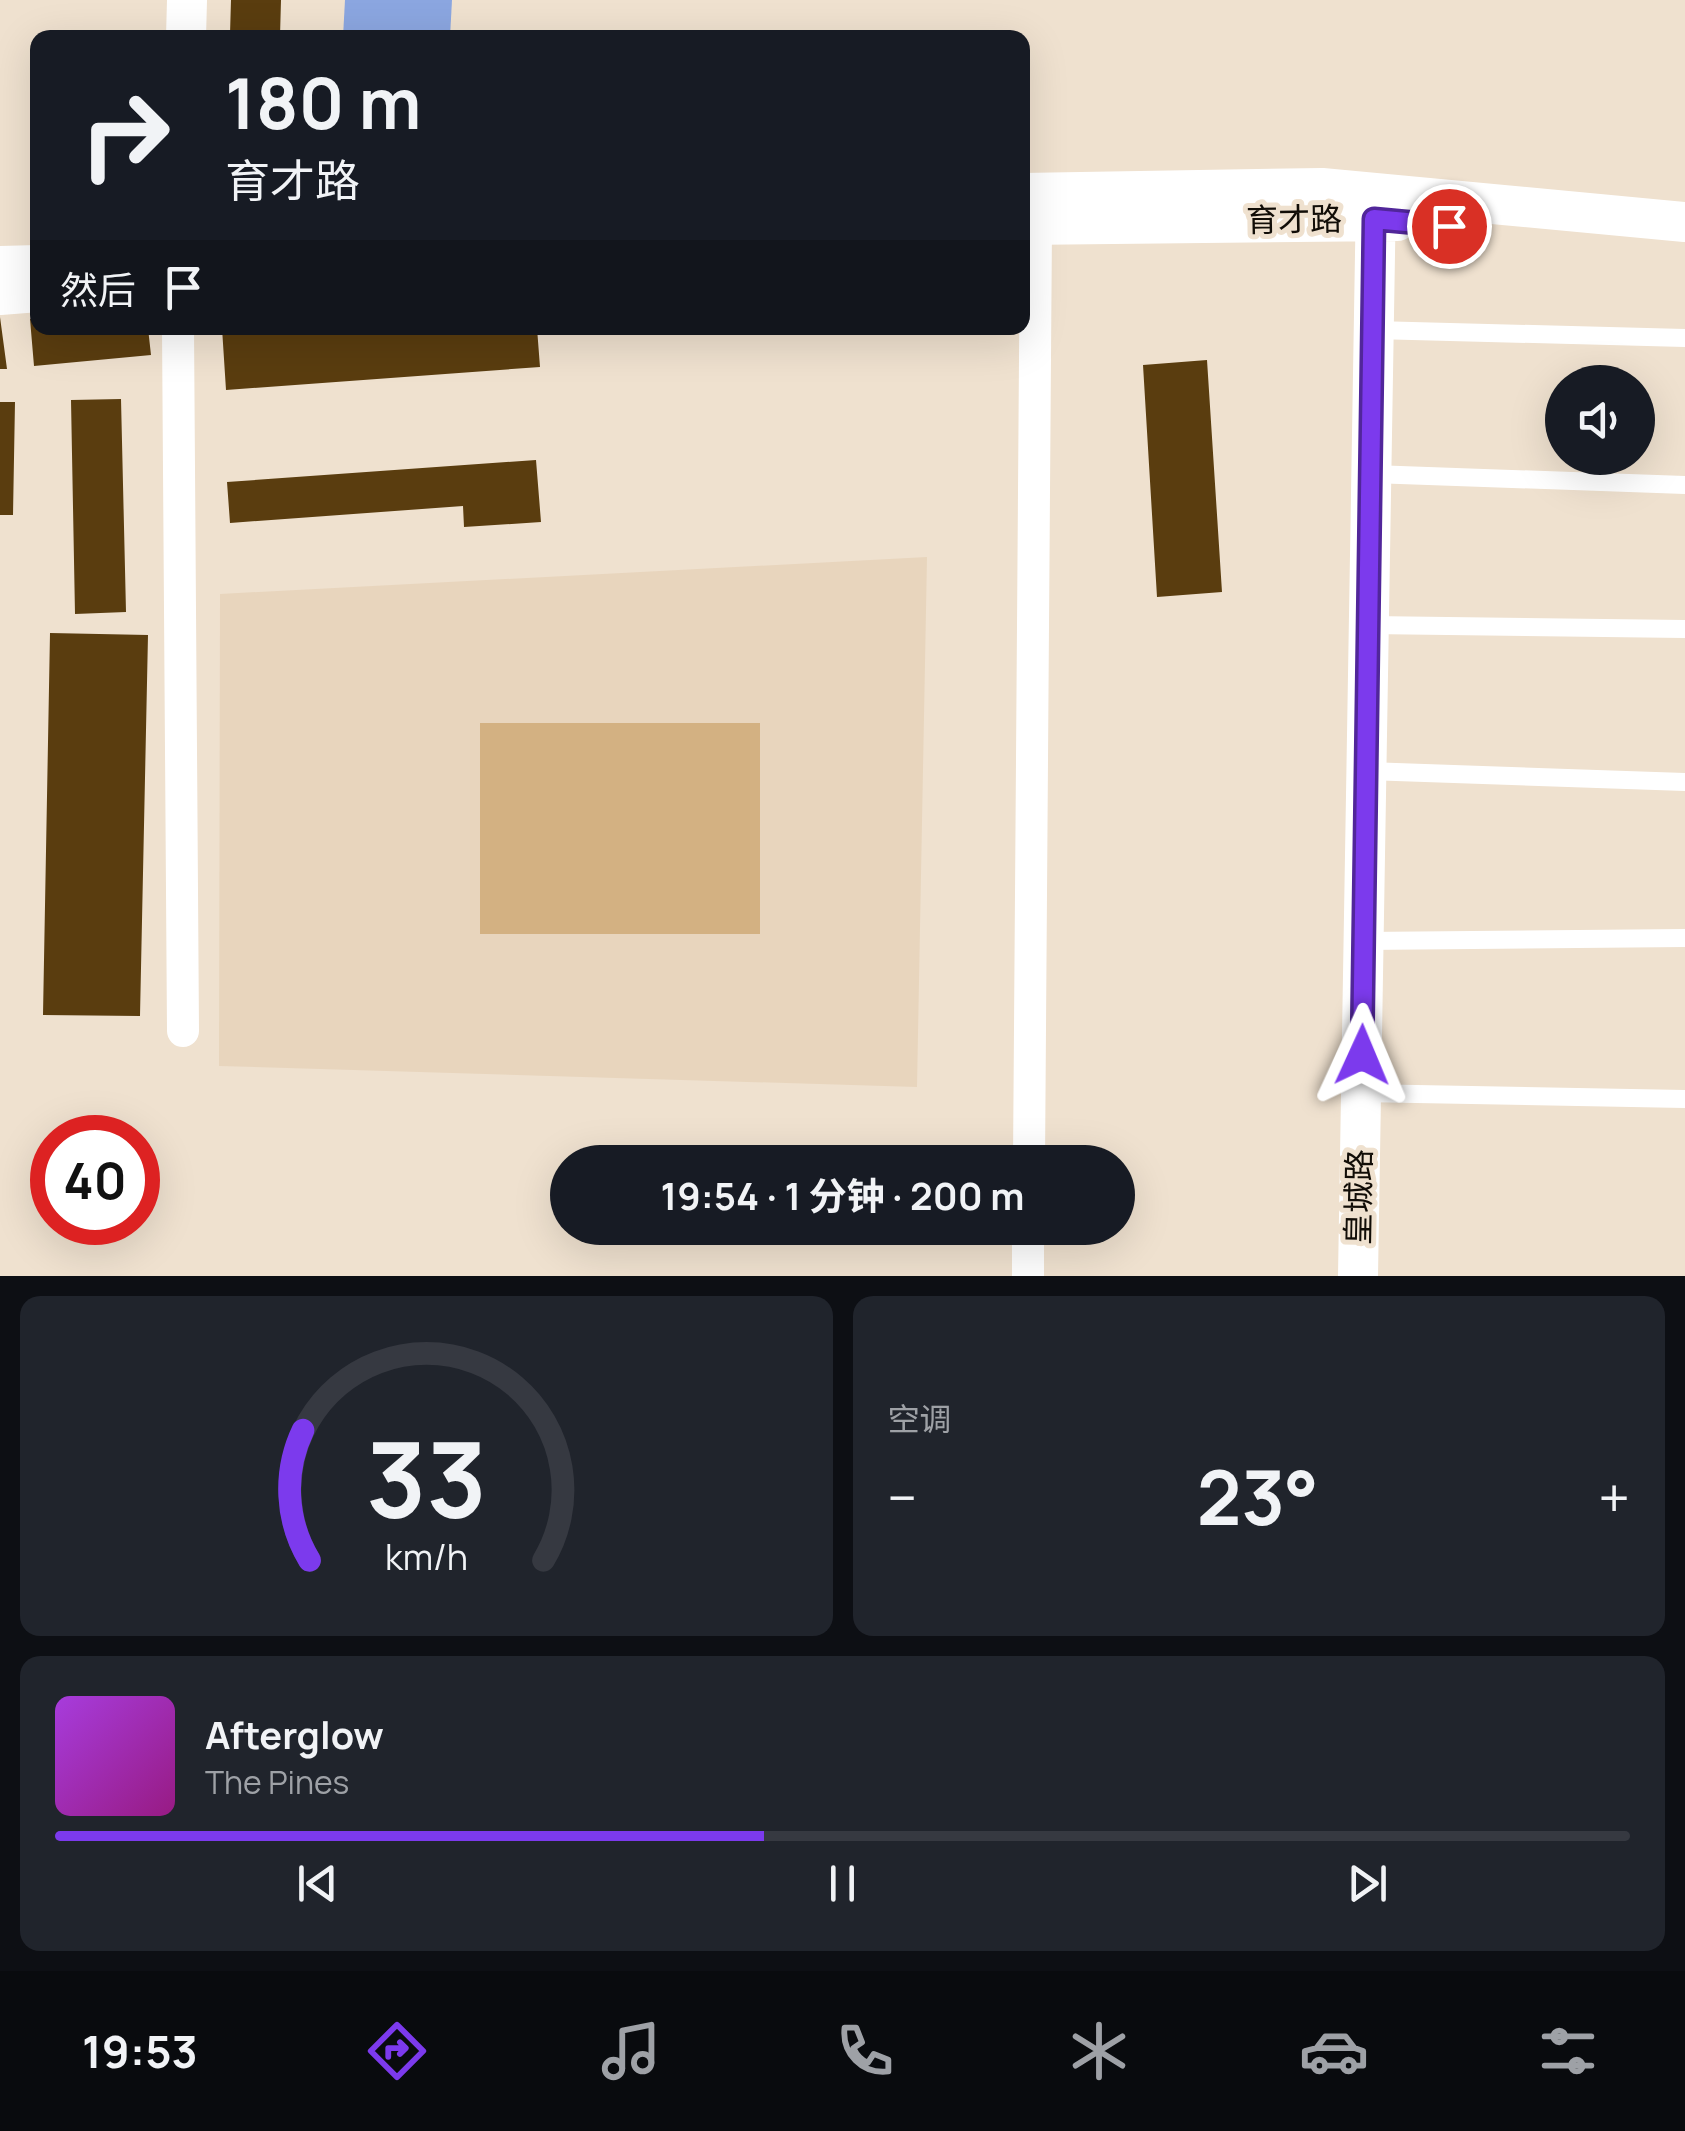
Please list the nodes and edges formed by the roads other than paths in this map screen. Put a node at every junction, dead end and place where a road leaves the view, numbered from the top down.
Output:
1 (187, 0) edge
2 (186, 30) edge
3 (1375, 206) junction
4 (1030, 214) edge
5 (1685, 222) edge
6 (1685, 245) edge
7 (30, 265) edge
8 (0, 266) edge
9 (30, 293) edge
10 (0, 295) edge
11 (1374, 330) junction
12 (178, 335) edge
13 (1027, 335) edge
14 (1685, 338) edge
15 (1372, 474) junction
16 (1685, 485) edge
17 (1369, 625) junction
18 (1685, 629) edge
19 (1366, 771) junction
20 (1685, 782) edge
21 (1685, 938) edge
22 (1364, 942) junction
23 (183, 1032) dead end
24 (1361, 1093) junction
25 (1685, 1100) edge
26 (1029, 1145) edge
27 (1028, 1245) edge
28 (1028, 1276) edge
29 (1358, 1276) edge

1 - 2 street
3 - 4 street, 育才路
3 - 5 street
3 - 6 street, 育才路
3 - 11 street, 皇城路
7 - 8 street
9 - 10 street
11 - 14 lane
11 - 15 street, 皇城路
12 - 23 street
13 - 26 street
15 - 16 lane
15 - 17 street, 皇城路
17 - 18 lane
17 - 19 street, 皇城路
19 - 20 lane
19 - 22 street, 皇城路
21 - 22 lane
22 - 24 street, 皇城路
24 - 25 lane
24 - 29 street, 皇城路
27 - 28 street

